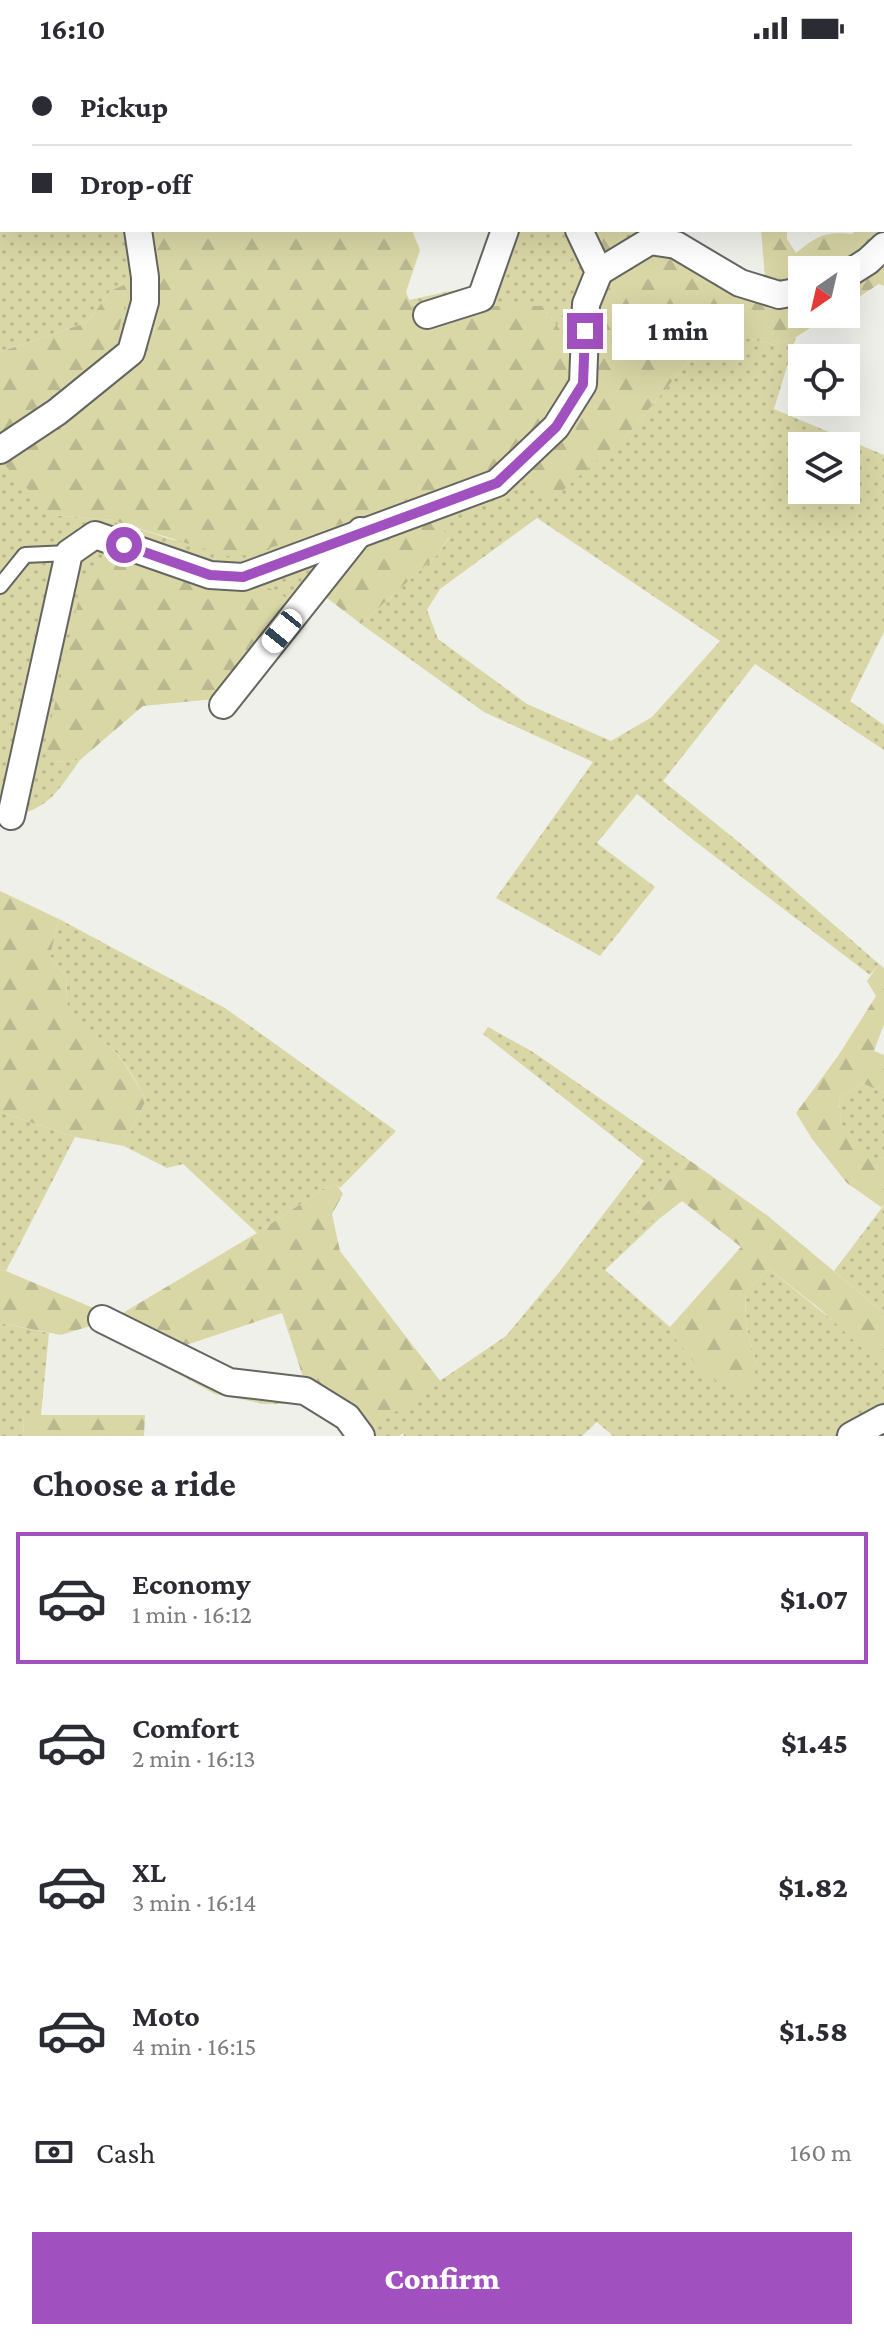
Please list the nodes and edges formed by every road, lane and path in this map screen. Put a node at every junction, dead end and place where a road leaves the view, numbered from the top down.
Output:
1 (138, 232) edge
2 (504, 232) edge
3 (580, 232) edge
4 (884, 246) edge
5 (860, 266) edge
6 (599, 272) junction
7 (788, 293) edge
8 (427, 315) dead end
9 (0, 450) edge
10 (361, 531) junction
11 (69, 553) junction
12 (0, 586) edge
13 (223, 705) dead end
14 (11, 816) dead end
15 (102, 1319) dead end
16 (884, 1418) edge
17 (361, 1436) edge
18 (851, 1436) edge

1 - 9 street
2 - 8 street
3 - 6 street
4 - 5 street
6 - 7 street
6 - 10 street
10 - 11 street
10 - 13 street
11 - 12 lane
11 - 14 street
15 - 17 street
16 - 18 street

